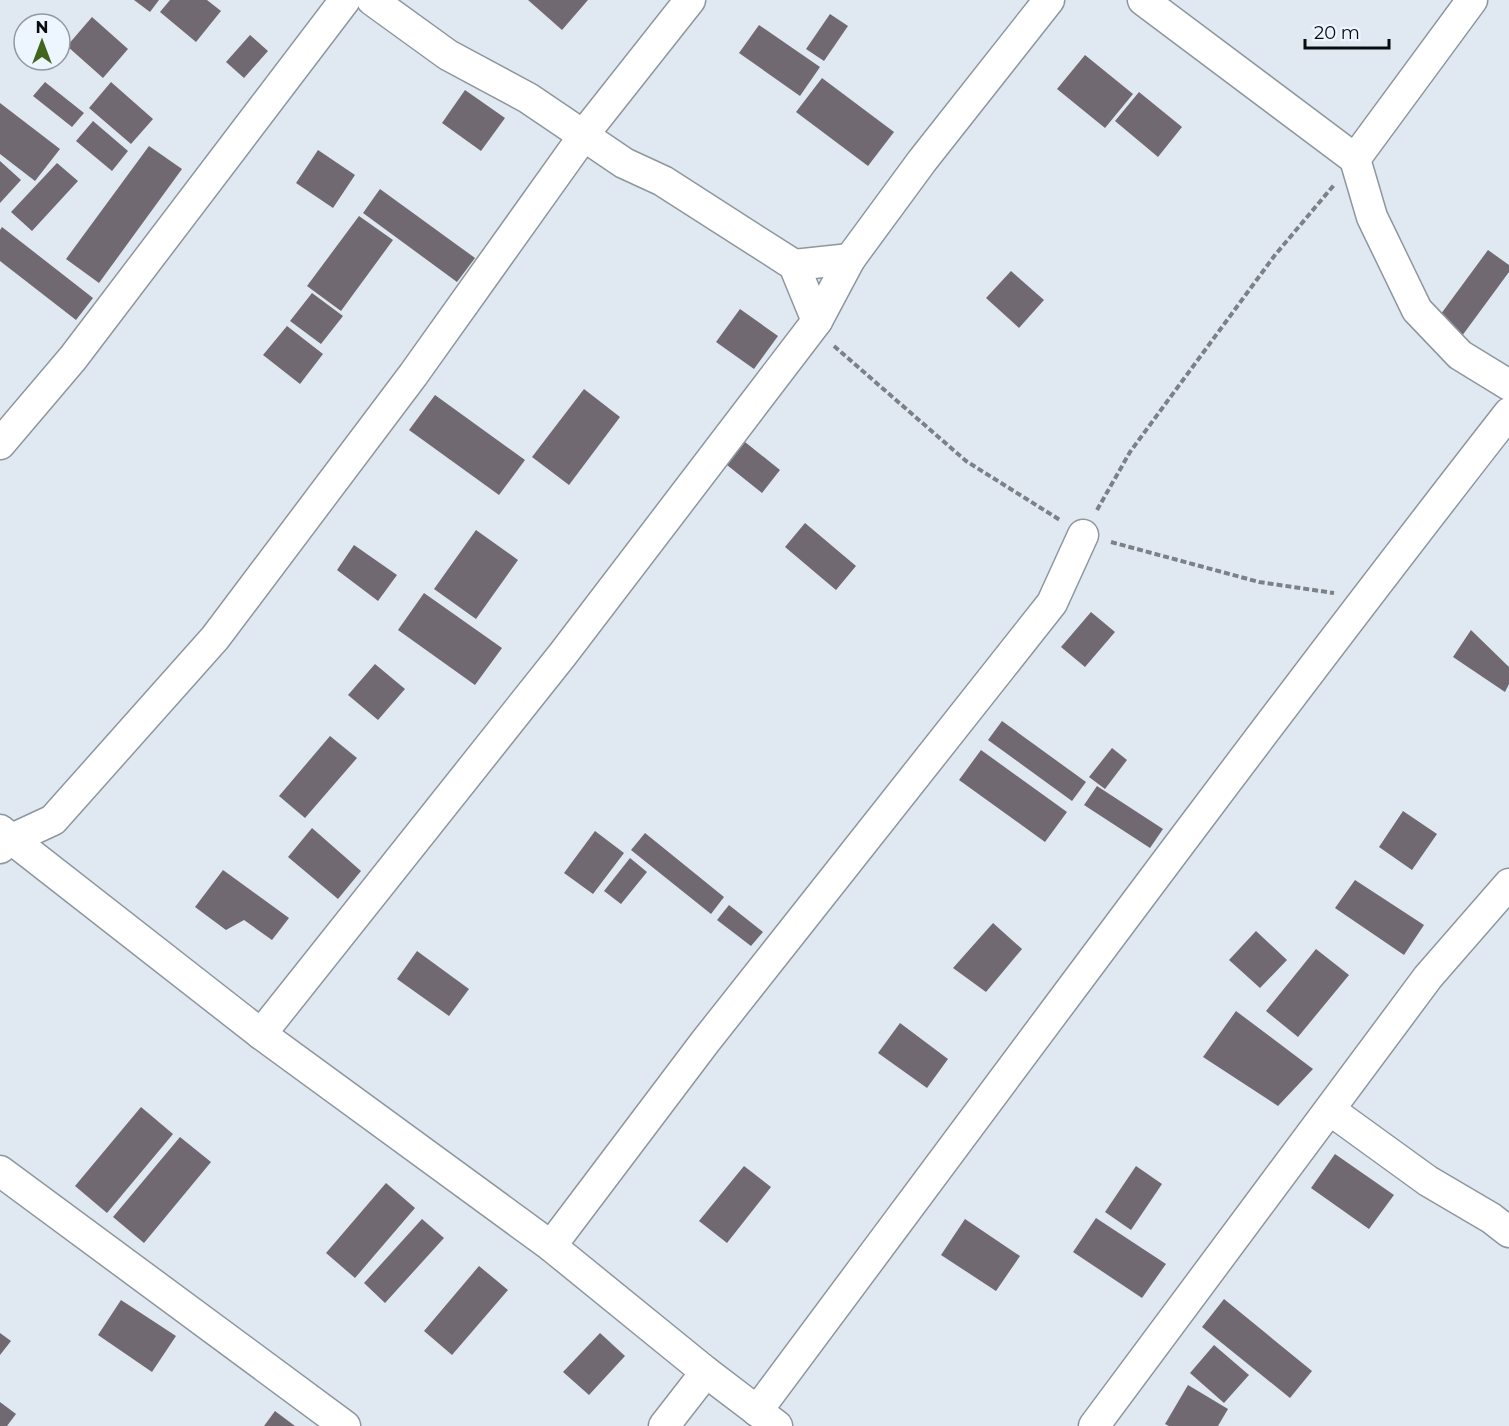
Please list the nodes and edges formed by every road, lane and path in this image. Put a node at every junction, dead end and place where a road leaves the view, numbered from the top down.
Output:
1 (345, 0) edge
2 (372, 0) edge
3 (690, 0) edge
4 (1049, 0) edge
5 (1143, 0) edge
6 (1472, 0) edge
7 (584, 136) junction
8 (1355, 159) junction
9 (850, 259) junction
10 (794, 265) junction
11 (817, 321) junction
12 (1509, 385) edge
13 (1509, 413) edge
14 (0, 444) edge
15 (1083, 535) junction
16 (1364, 599) junction
17 (4, 839) edge
18 (1509, 884) edge
19 (261, 1034) junction
20 (1330, 1110) junction
21 (0, 1171) edge
22 (1509, 1232) edge
23 (551, 1245) junction
24 (706, 1372) junction
25 (767, 1418) edge
26 (345, 1426) edge
27 (664, 1426) edge
28 (1094, 1426) edge

1 - 14 street
2 - 7 street
3 - 7 street
4 - 9 street
5 - 8 street
6 - 8 street
7 - 10 street
7 - 17 street
8 - 12 street
8 - 15 path
9 - 10 street
9 - 11 street
10 - 11 street
11 - 15 path
11 - 19 street
13 - 16 street
15 - 16 path
15 - 23 street
16 - 25 street
17 - 19 street
18 - 20 street
19 - 23 street
20 - 22 street
20 - 28 street
21 - 26 street
23 - 24 street
24 - 25 street
24 - 27 street

